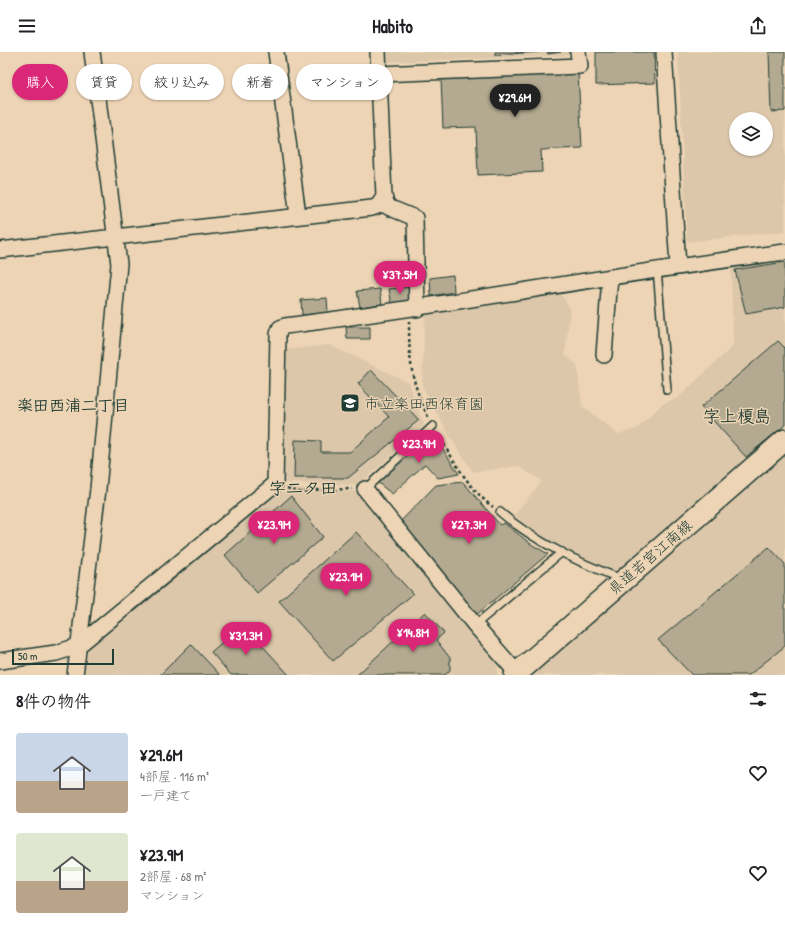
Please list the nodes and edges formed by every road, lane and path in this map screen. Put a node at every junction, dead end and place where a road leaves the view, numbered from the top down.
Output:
1 (92, 52) edge
2 (276, 52) edge
3 (378, 52) edge
4 (578, 52) edge
5 (664, 52) edge
6 (379, 64) edge
7 (393, 73) edge
8 (380, 100) edge
9 (384, 197) junction
10 (298, 215) junction
11 (114, 237) junction
12 (0, 250) edge
13 (785, 252) edge
14 (678, 266) junction
15 (657, 269) junction
16 (610, 277) junction
17 (413, 309) junction
18 (604, 355) dead end
19 (667, 390) dead end
20 (433, 426) junction
21 (785, 440) edge
22 (275, 484) junction
23 (365, 489) junction
24 (500, 512) joint
25 (562, 552) junction
26 (623, 580) junction
27 (475, 625) junction
28 (78, 646) junction
29 (0, 661) edge
30 (516, 674) edge
31 (75, 675) edge

1 - 11 street
2 - 10 street
3 - 6 street
4 - 7 street
5 - 14 street
8 - 9 street
9 - 10 street
9 - 17 street
10 - 11 street
11 - 12 street
11 - 28 street
13 - 14 street
14 - 15 street
15 - 16 street
15 - 19 lane
16 - 17 street
16 - 18 street
17 - 20 path
17 - 22 street
20 - 23 lane
20 - 24 path
21 - 26 main road, 県道若宮江南線
22 - 23 path
22 - 28 street
23 - 27 street
24 - 25 lane
25 - 26 lane
25 - 27 lane
26 - 30 main road, 県道若宮江南線
27 - 30 street
28 - 29 street
28 - 31 street

